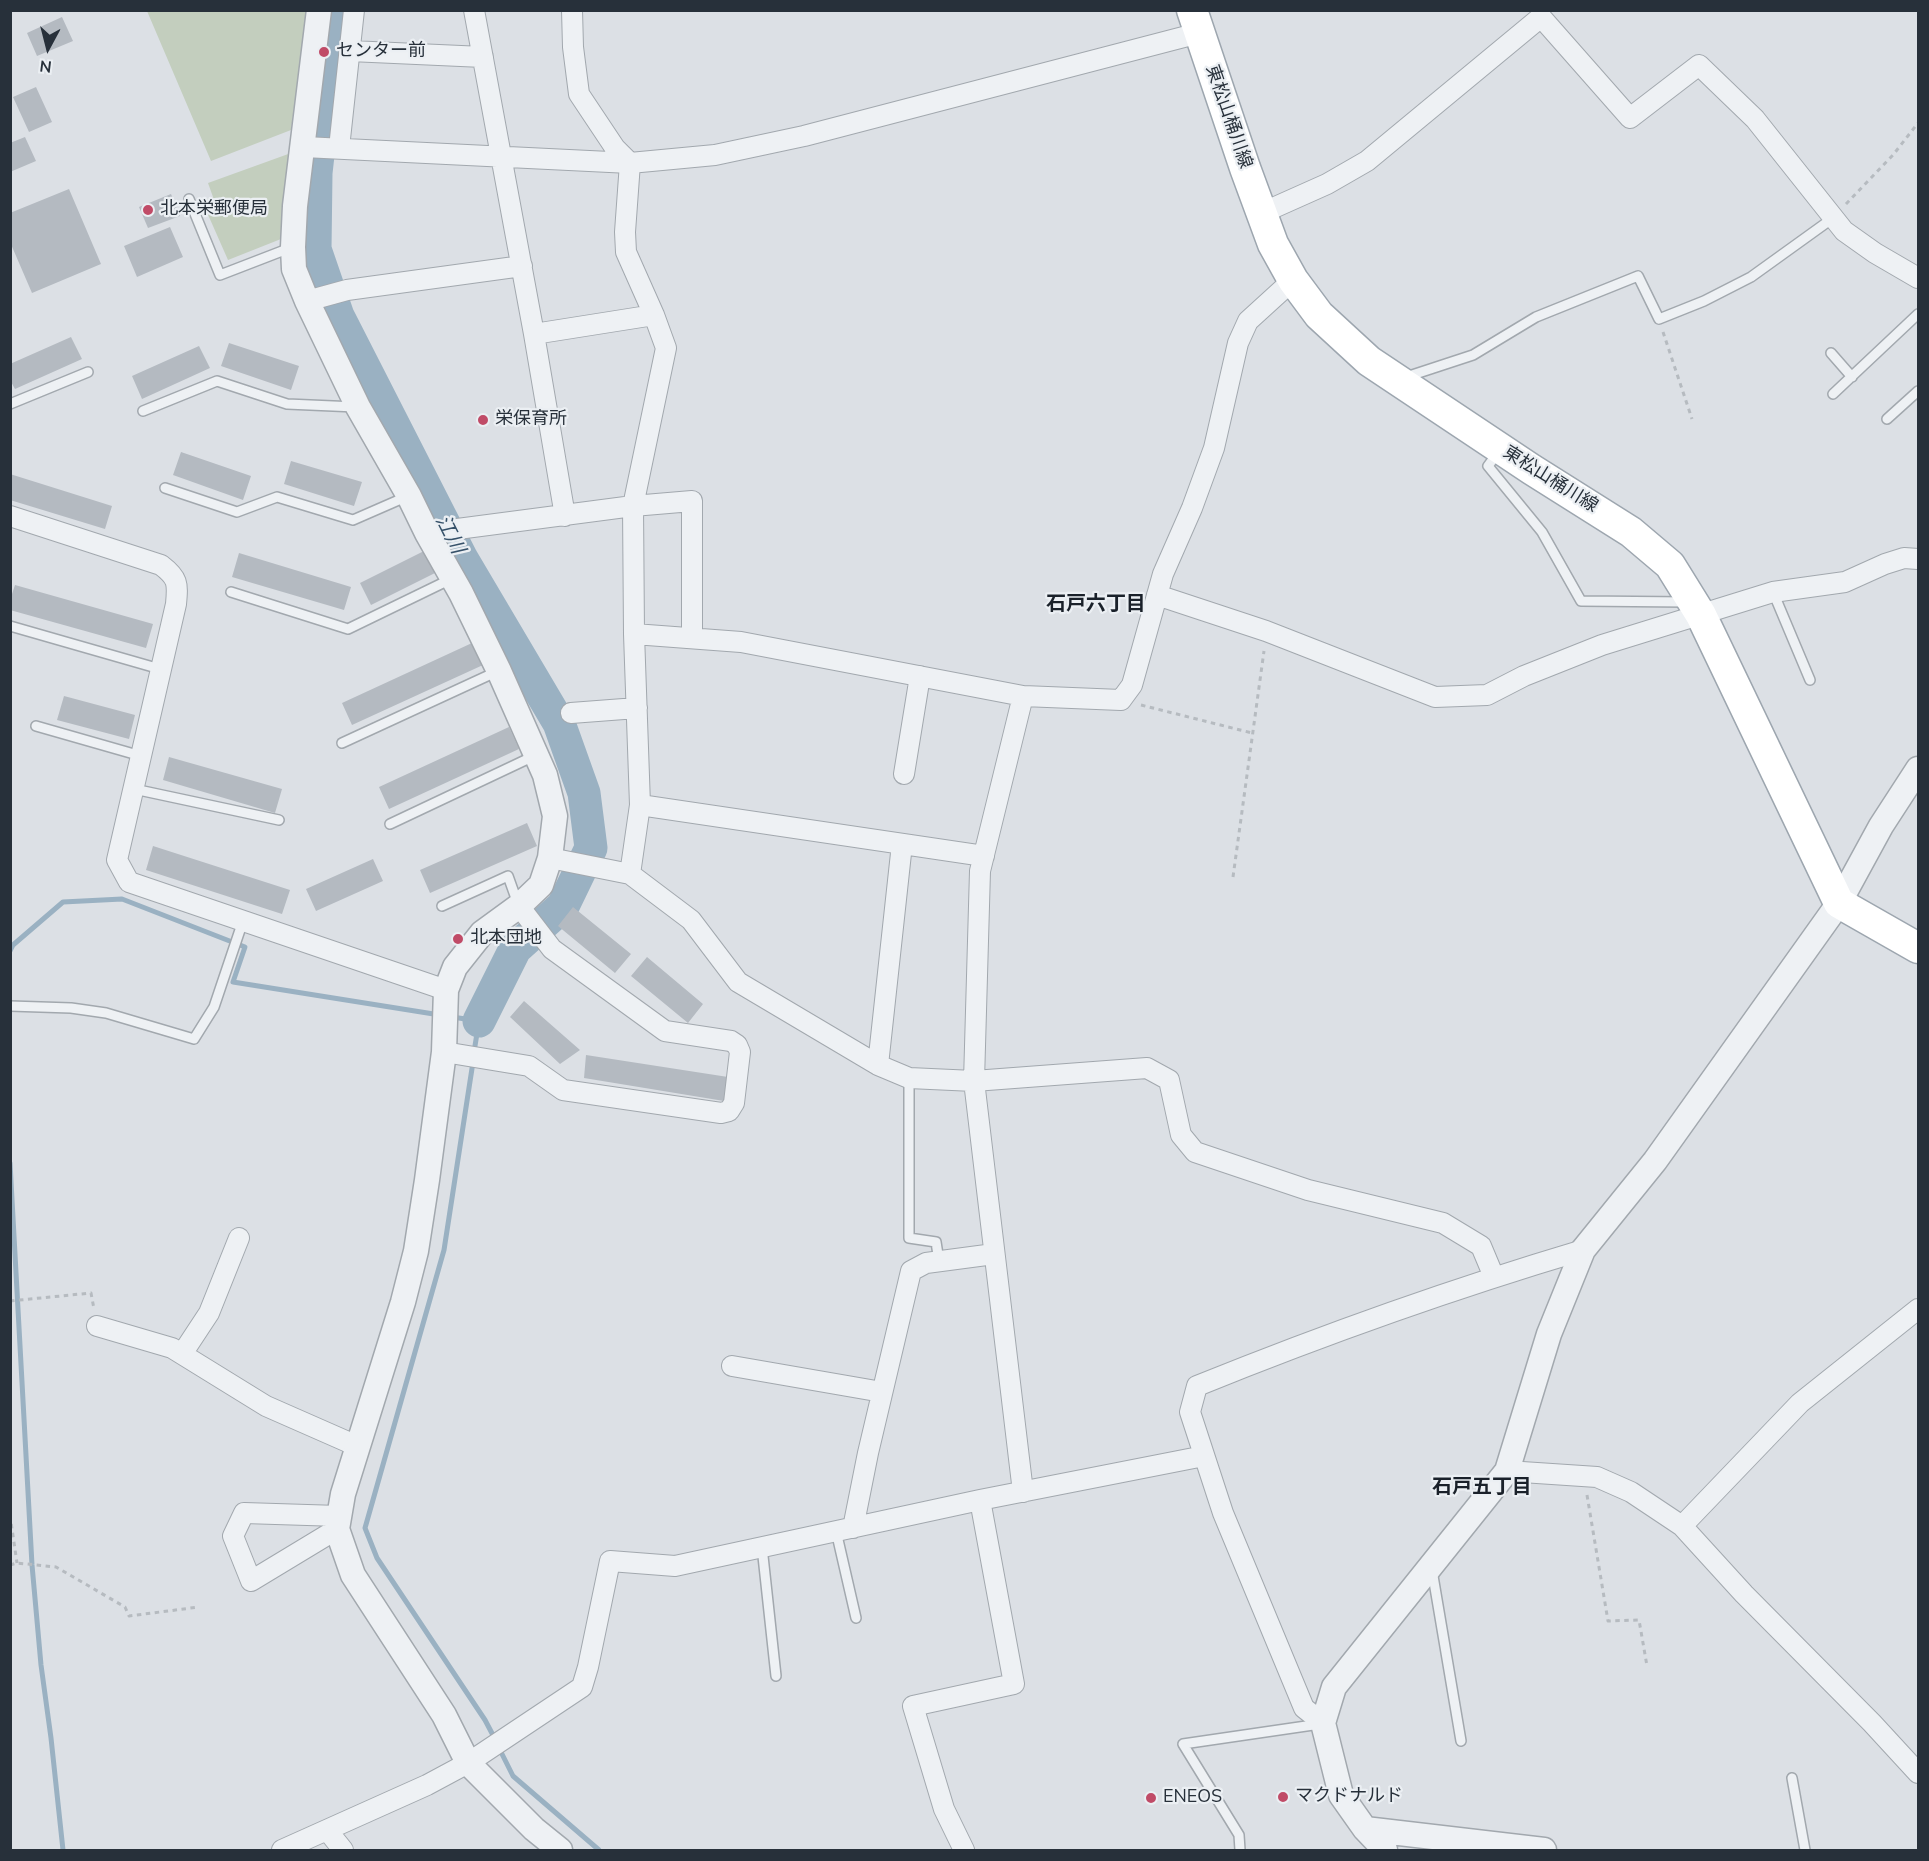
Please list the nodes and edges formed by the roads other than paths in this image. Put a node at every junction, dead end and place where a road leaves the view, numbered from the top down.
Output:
1 (319, 10) edge
2 (354, 10) edge
3 (474, 10) edge
4 (572, 10) edge
5 (1195, 22) edge
6 (350, 51) junction
7 (483, 57) junction
8 (304, 147) junction
9 (339, 148) junction
10 (502, 157) junction
11 (630, 163) junction
12 (189, 199) dead end
13 (1262, 213) junction
14 (1833, 218) junction
15 (292, 247) junction
16 (522, 266) junction
17 (1918, 278) edge
18 (1293, 280) junction
19 (307, 301) junction
20 (1918, 314) edge
21 (654, 315) junction
22 (534, 334) junction
23 (1831, 353) dead end
24 (88, 372) dead end
25 (1852, 377) junction
26 (1397, 380) junction
27 (1918, 391) edge
28 (1833, 394) dead end
29 (10, 404) edge
30 (358, 407) junction
31 (143, 411) dead end
32 (1887, 419) dead end
33 (1500, 449) junction
34 (165, 488) dead end
35 (409, 496) junction
36 (633, 506) junction
37 (10, 516) edge
38 (565, 516) junction
39 (427, 533) junction
40 (1918, 559) edge
41 (453, 578) junction
42 (231, 592) dead end
43 (1773, 592) junction
44 (1156, 595) junction
45 (1697, 608) junction
46 (10, 626) edge
47 (634, 634) junction
48 (692, 638) junction
49 (160, 669) junction
50 (499, 671) junction
51 (920, 676) junction
52 (1810, 680) dead end
53 (1023, 696) junction
54 (637, 708) junction
55 (571, 712) dead end
56 (36, 726) dead end
57 (342, 743) dead end
58 (536, 755) junction
59 (141, 756) junction
60 (1918, 769) edge
61 (904, 774) dead end
62 (134, 789) junction
63 (639, 805) junction
64 (279, 820) dead end
65 (390, 824) dead end
66 (902, 844) junction
67 (984, 856) junction
68 (550, 858) junction
69 (630, 874) junction
70 (1839, 903) junction
71 (442, 906) dead end
72 (519, 906) junction
73 (243, 921) junction
74 (1918, 948) edge
75 (446, 990) junction
76 (10, 1005) edge
77 (444, 1052) junction
78 (878, 1065) junction
79 (909, 1078) junction
80 (974, 1081) junction
81 (239, 1238) dead end
82 (1583, 1250) junction
83 (994, 1254) junction
84 (939, 1261) junction
85 (1494, 1277) junction
86 (1918, 1309) edge
87 (97, 1326) road end
88 (182, 1354) junction
89 (732, 1366) dead end
90 (882, 1392) junction
91 (357, 1446) junction
92 (1204, 1456) junction
93 (1507, 1471) junction
94 (1023, 1492) junction
95 (980, 1500) junction
96 (338, 1522) junction
97 (1682, 1526) junction
98 (845, 1529) junction
99 (762, 1547) junction
100 (1431, 1565) junction
101 (856, 1618) dead end
102 (776, 1677) dead end
103 (1323, 1723) junction
104 (1461, 1741) dead end
105 (468, 1763) junction
106 (1918, 1773) edge
107 (1792, 1778) dead end
108 (1365, 1829) junction
109 (327, 1830) junction
110 (282, 1851) edge
111 (344, 1851) edge
112 (560, 1851) edge
113 (964, 1851) edge
114 (1240, 1851) edge
115 (1385, 1851) edge
116 (1544, 1851) edge
117 (1804, 1851) edge

1 - 8 street
2 - 6 street
3 - 7 street
4 - 11 street
5 - 11 street
5 - 13 main road, 東松山桶川線
6 - 7 street
6 - 9 street
7 - 10 street
8 - 9 street
8 - 15 street
9 - 10 street
10 - 11 street
10 - 16 street
11 - 21 street
12 - 15 lane
13 - 14 street
13 - 18 main road, 東松山桶川線
14 - 17 street
14 - 26 lane
15 - 19 street
16 - 19 street
16 - 22 street
18 - 26 main road, 東松山桶川線
18 - 44 street
19 - 30 street
20 - 25 lane
21 - 22 street
21 - 36 street
22 - 38 street
23 - 25 lane
24 - 29 lane
25 - 28 lane
26 - 33 main road, 東松山桶川線
27 - 32 lane
30 - 31 lane
30 - 35 street
33 - 45 main road, 東松山桶川線
33 - 45 lane
34 - 35 lane
35 - 39 street
36 - 38 street
36 - 47 street
36 - 48 street
37 - 49 street
38 - 39 street
39 - 41 street
40 - 43 street
41 - 42 lane
41 - 50 street
43 - 45 street
43 - 52 lane
44 - 45 street
44 - 53 street
45 - 70 main road, 東松山桶川線
46 - 49 lane
47 - 48 street
47 - 54 street
48 - 51 street
49 - 59 street
50 - 57 lane
50 - 58 street
51 - 53 street
51 - 61 street
53 - 67 street
54 - 55 street
54 - 63 street
56 - 59 lane
58 - 65 lane
58 - 68 street
59 - 62 street
60 - 70 street
62 - 64 lane
62 - 73 street
63 - 66 street
63 - 69 street
66 - 67 street
66 - 78 street
67 - 80 street
68 - 69 street
68 - 72 street
69 - 78 street
70 - 74 main road
70 - 82 street
71 - 72 lane
72 - 75 street
72 - 77 street
73 - 75 street
73 - 76 lane
75 - 77 street
77 - 91 street
78 - 79 street
79 - 80 street
79 - 84 lane
80 - 83 street
80 - 85 street
81 - 88 street
82 - 85 street
82 - 93 street
83 - 84 street
83 - 94 street
84 - 90 street
85 - 92 street
86 - 97 street
87 - 88 street
88 - 91 street
89 - 90 street
90 - 98 street
91 - 96 street
92 - 94 street
92 - 103 street
93 - 97 street
93 - 100 street
94 - 95 street
95 - 98 street
95 - 113 street
96 - 96 street
96 - 105 street
97 - 106 street
98 - 99 street
98 - 101 lane
99 - 102 lane
99 - 105 street
100 - 103 street
100 - 104 lane
103 - 108 street
103 - 114 lane
105 - 109 street
105 - 112 street
107 - 117 lane
108 - 115 street
108 - 116 street
109 - 110 street
109 - 111 street

